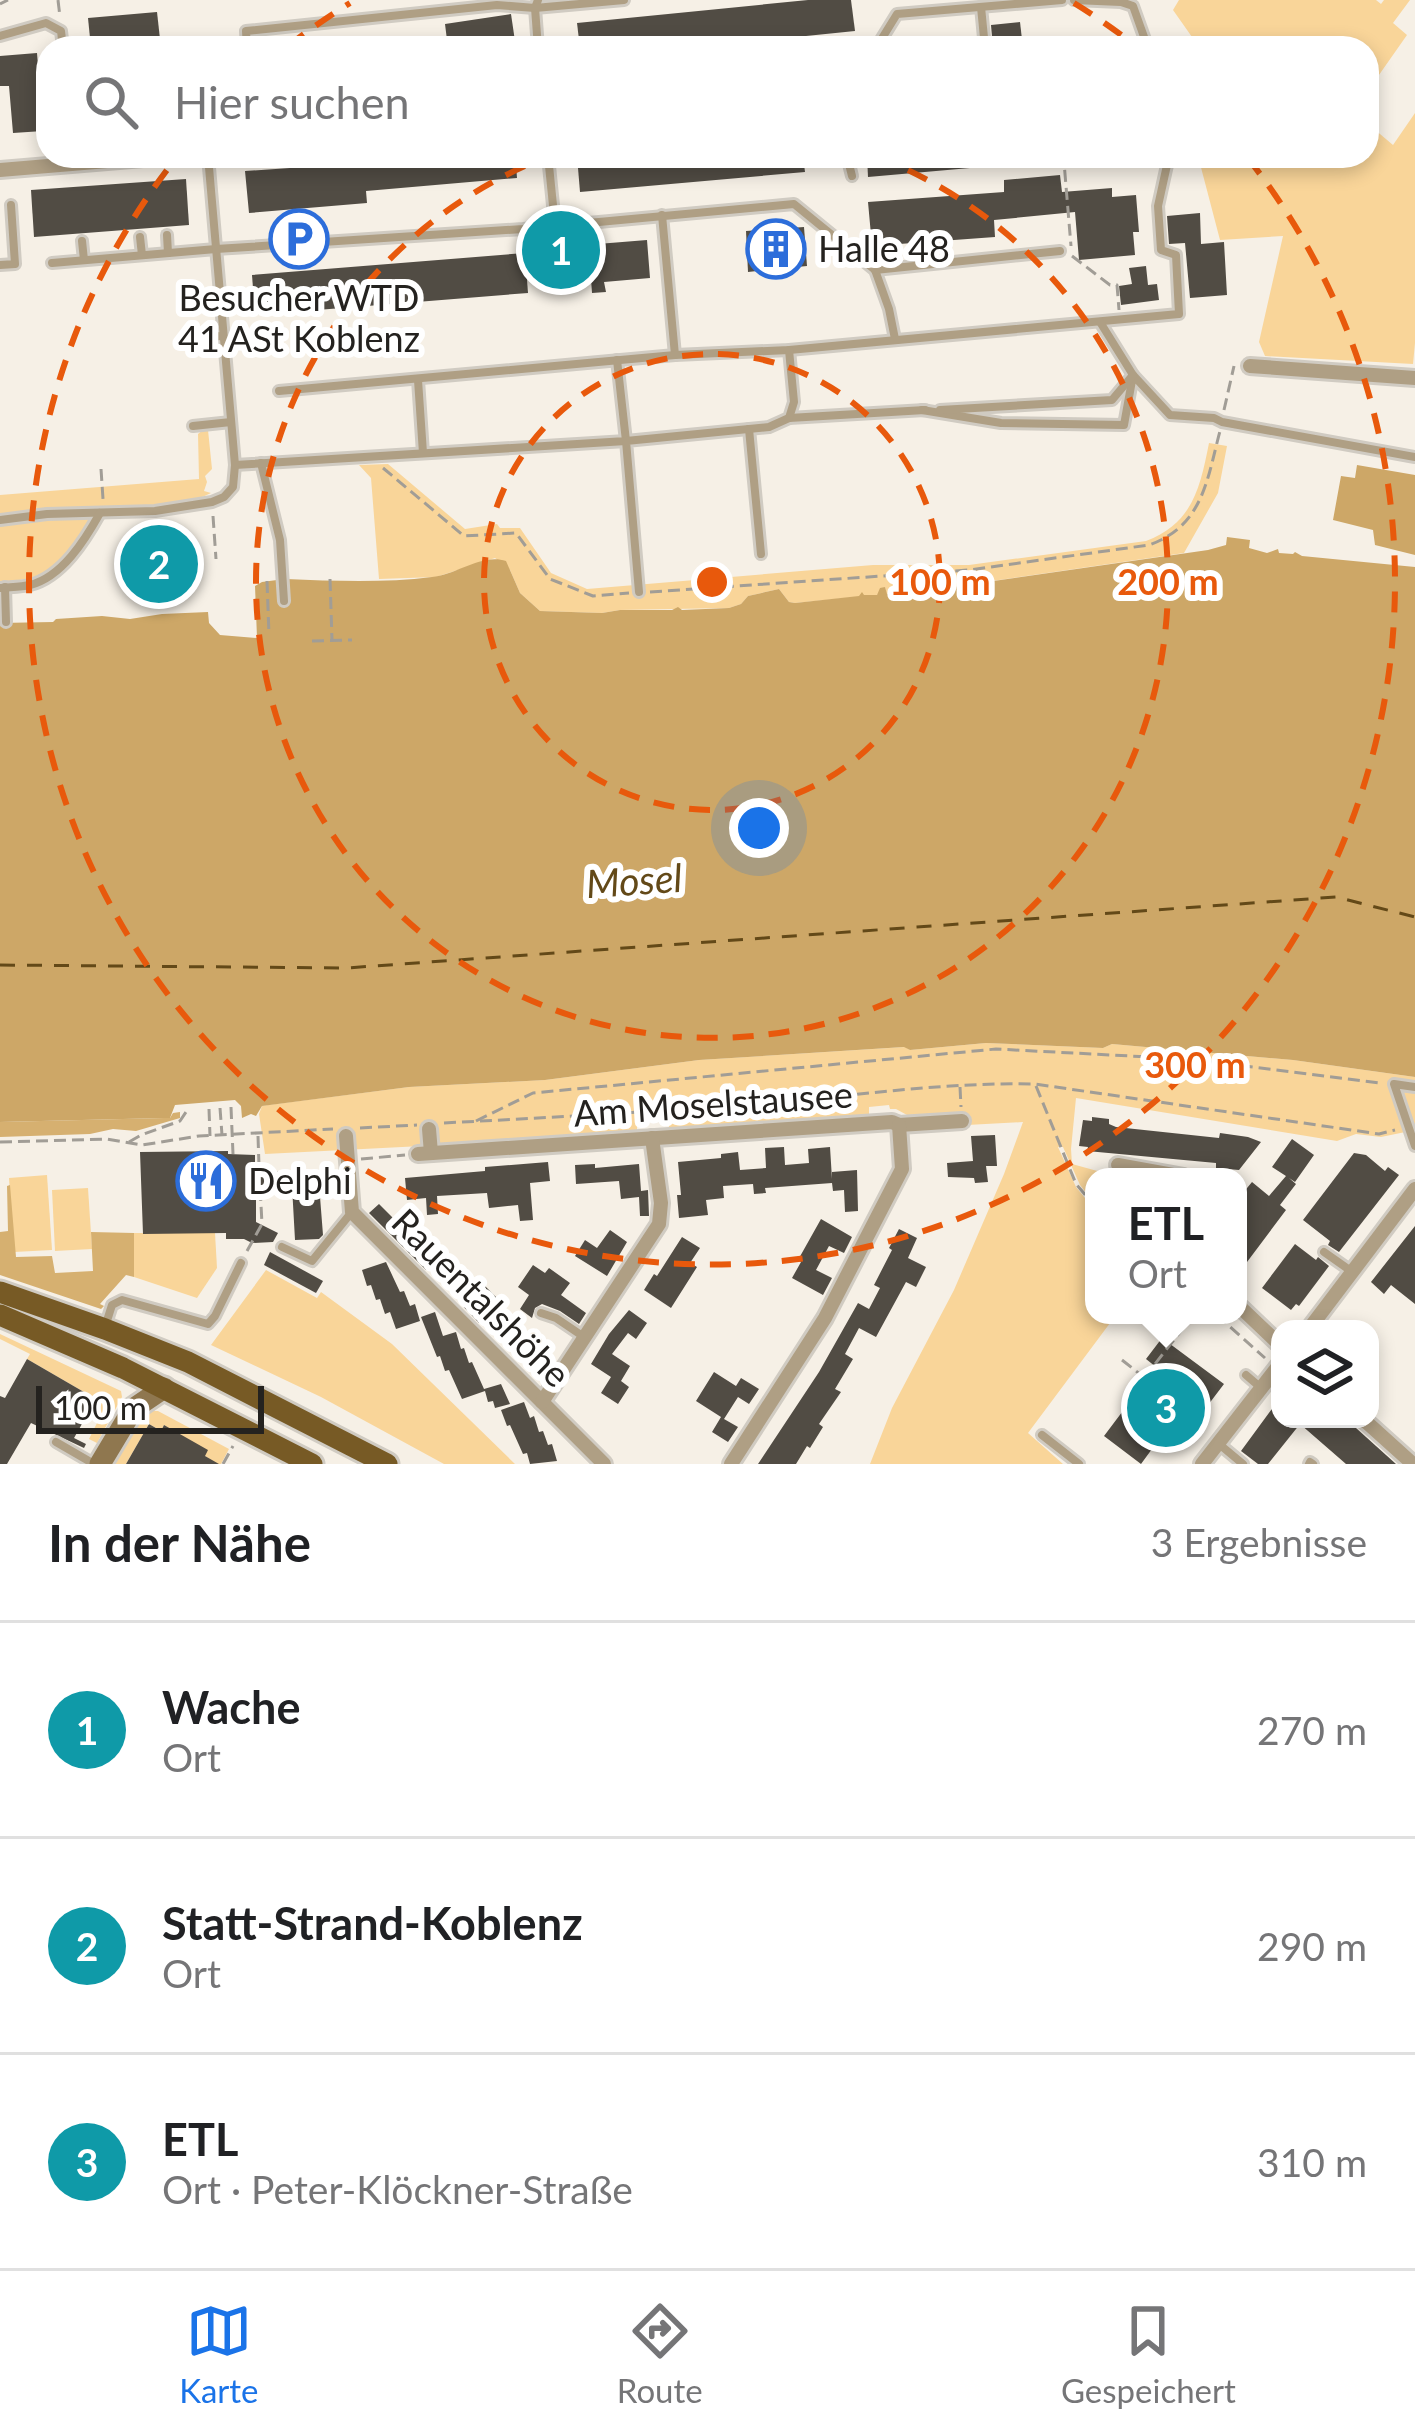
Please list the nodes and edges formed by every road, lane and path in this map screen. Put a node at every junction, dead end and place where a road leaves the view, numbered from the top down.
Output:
1 (8, 0) edge
2 (58, 0) edge
3 (624, 0) edge
4 (892, 0) edge
5 (1062, 0) edge
6 (1074, 0) edge
7 (0, 4) edge
8 (536, 4) edge
9 (981, 7) junction
10 (897, 14) junction
11 (61, 31) junction
12 (0, 36) edge
13 (61, 36) edge
14 (246, 36) edge
15 (537, 36) edge
16 (883, 36) edge
17 (985, 36) edge
18 (1144, 36) edge
19 (36, 165) edge
20 (209, 168) edge
21 (549, 168) edge
22 (850, 168) edge
23 (1065, 168) edge
24 (1166, 168) edge
25 (0, 170) edge
26 (852, 176) dead end
27 (11, 205) dead end
28 (662, 215) junction
29 (555, 225) junction
30 (167, 235) dead end
31 (140, 237) dead end
32 (82, 241) dead end
33 (216, 249) junction
34 (1060, 251) dead end
35 (168, 253) junction
36 (142, 255) junction
37 (84, 260) junction
38 (52, 263) dead end
39 (0, 265) edge
40 (875, 270) junction
41 (1120, 320) junction
42 (1100, 322) junction
43 (222, 336) junction
44 (186, 338) dead end
45 (895, 339) junction
46 (789, 350) junction
47 (675, 355) junction
48 (617, 360) junction
49 (1250, 366) joint
50 (1133, 375) junction
51 (1413, 379) edge
52 (418, 380) junction
53 (279, 391) dead end
54 (922, 410) junction
55 (789, 418) junction
56 (231, 422) junction
57 (1222, 422) junction
58 (193, 426) dead end
59 (749, 429) junction
60 (626, 441) junction
61 (423, 453) junction
62 (375, 457) junction
63 (1415, 457) edge
64 (261, 464) junction
65 (235, 465) junction
66 (101, 470) dead end
67 (212, 502) junction
68 (102, 513) junction
69 (0, 520) edge
70 (761, 554) dead end
71 (216, 559) dead end
72 (330, 579) dead end
73 (267, 581) dead end
74 (3, 587) edge
75 (639, 592) junction
76 (284, 601) dead end
77 (6, 622) dead end
78 (269, 635) dead end
79 (332, 640) junction
80 (352, 640) dead end
81 (312, 641) dead end
82 (1035, 1084) dead end
83 (1394, 1084) junction
84 (960, 1086) dead end
85 (1415, 1088) edge
86 (231, 1107) dead end
87 (220, 1108) dead end
88 (209, 1109) dead end
89 (186, 1112) dead end
90 (962, 1121) joint
91 (474, 1122) dead end
92 (898, 1125) junction
93 (429, 1130) dead end
94 (233, 1135) junction
95 (210, 1136) junction
96 (222, 1136) junction
97 (346, 1136) dead end
98 (652, 1138) junction
99 (0, 1142) edge
100 (128, 1143) junction
101 (1415, 1146) edge
102 (233, 1154) dead end
103 (424, 1154) junction
104 (347, 1160) junction
105 (1118, 1165) dead end
106 (260, 1166) dead end
107 (1134, 1168) edge
108 (260, 1186) dead end
109 (1415, 1189) edge
110 (1085, 1194) edge
111 (352, 1212) junction
112 (282, 1247) dead end
113 (1324, 1252) dead end
114 (241, 1263) joint
115 (1352, 1271) junction
116 (0, 1292) edge
117 (541, 1313) dead end
118 (1247, 1314) edge
119 (0, 1315) edge
120 (1316, 1320) edge
121 (1228, 1324) edge
122 (1184, 1327) dead end
123 (105, 1329) junction
124 (1271, 1336) edge
125 (584, 1337) junction
126 (100, 1357) junction
127 (1121, 1360) dead end
128 (1271, 1360) edge
129 (123, 1368) junction
130 (1271, 1374) edge
131 (1246, 1376) dead end
132 (1144, 1378) junction
133 (232, 1384) junction
134 (1260, 1387) junction
135 (164, 1388) junction
136 (1160, 1390) dead end
137 (256, 1395) junction
138 (542, 1402) junction
139 (133, 1409) junction
140 (1373, 1428) edge
141 (1167, 1429) dead end
142 (1042, 1435) dead end
143 (1175, 1435) dead end
144 (237, 1436) junction
145 (56, 1442) dead end
146 (1217, 1443) junction
147 (97, 1464) edge
148 (223, 1464) edge
149 (312, 1464) edge
150 (387, 1464) edge
151 (604, 1464) edge
152 (731, 1464) edge
153 (1079, 1464) edge
154 (1202, 1464) edge
155 (1243, 1464) edge
156 (1413, 1464) edge

1 - 7 path
2 - 11 path
3 - 8 lane
4 - 10 lane
5 - 9 lane
6 - 18 lane
8 - 14 lane
8 - 15 lane
9 - 10 lane
9 - 17 lane
10 - 16 lane
11 - 12 lane
11 - 13 lane
19 - 25 street
20 - 33 lane
21 - 29 lane
22 - 26 lane
23 - 41 path
24 - 41 lane
27 - 39 lane
28 - 29 lane
28 - 40 lane
28 - 47 lane
29 - 33 lane
30 - 35 lane
31 - 36 lane
32 - 37 lane
33 - 35 lane
33 - 43 lane
34 - 40 lane
35 - 36 lane
36 - 37 lane
37 - 38 lane
40 - 45 lane
41 - 42 lane
42 - 45 lane
42 - 50 lane
43 - 44 lane
43 - 56 lane
45 - 46 lane
46 - 47 lane
46 - 55 lane
47 - 48 lane
48 - 52 lane
48 - 60 lane
49 - 51 street
49 - 57 path
50 - 54 lane
50 - 54 lane
50 - 57 lane
52 - 53 lane
52 - 61 lane
54 - 55 lane
55 - 59 lane
56 - 58 lane
56 - 65 lane
57 - 63 lane
57 - 75 path
59 - 60 lane
59 - 70 lane
60 - 61 lane
60 - 75 lane
61 - 62 lane
62 - 64 lane
62 - 75 path
64 - 65 lane
64 - 76 lane
65 - 67 lane
66 - 68 path
67 - 68 lane
67 - 71 path
68 - 69 lane
68 - 74 lane
72 - 79 path
73 - 78 path
74 - 77 lane
79 - 80 path
79 - 81 path
82 - 110 path
83 - 85 lane
83 - 91 path
83 - 101 lane
84 - 90 path
86 - 94 path
87 - 96 path
88 - 95 path
89 - 100 path
90 - 92 street, Am Moselstausee
92 - 98 street, Am Moselstausee
92 - 152 street
93 - 103 street
94 - 96 path
94 - 102 path
94 - 106 path
95 - 96 path
95 - 100 path
97 - 104 street
98 - 103 street, Am Moselstausee
98 - 125 street
99 - 100 path
103 - 104 path
104 - 111 street, Rauentalshöhe
105 - 107 street
108 - 114 path
109 - 115 street
111 - 112 lane
111 - 138 street, Rauentalshöhe
113 - 115 lane
114 - 123 lane
115 - 120 street
116 - 123 main road
117 - 125 lane
118 - 124 street
119 - 126 main road
121 - 128 path
122 - 132 path
123 - 129 main road
123 - 133 main road
125 - 138 street
126 - 129 main road
126 - 139 street
127 - 132 path
129 - 135 main road
130 - 134 street
131 - 134 lane
132 - 136 path
133 - 135 main road
133 - 137 main road
134 - 146 street
135 - 139 street
135 - 144 main road
137 - 144 main road
137 - 150 main road
138 - 151 street, Rauentalshöhe
139 - 147 street
140 - 156 street
141 - 143 path
142 - 153 lane
144 - 148 path
144 - 149 main road
145 - 147 lane
146 - 154 street
146 - 155 lane

